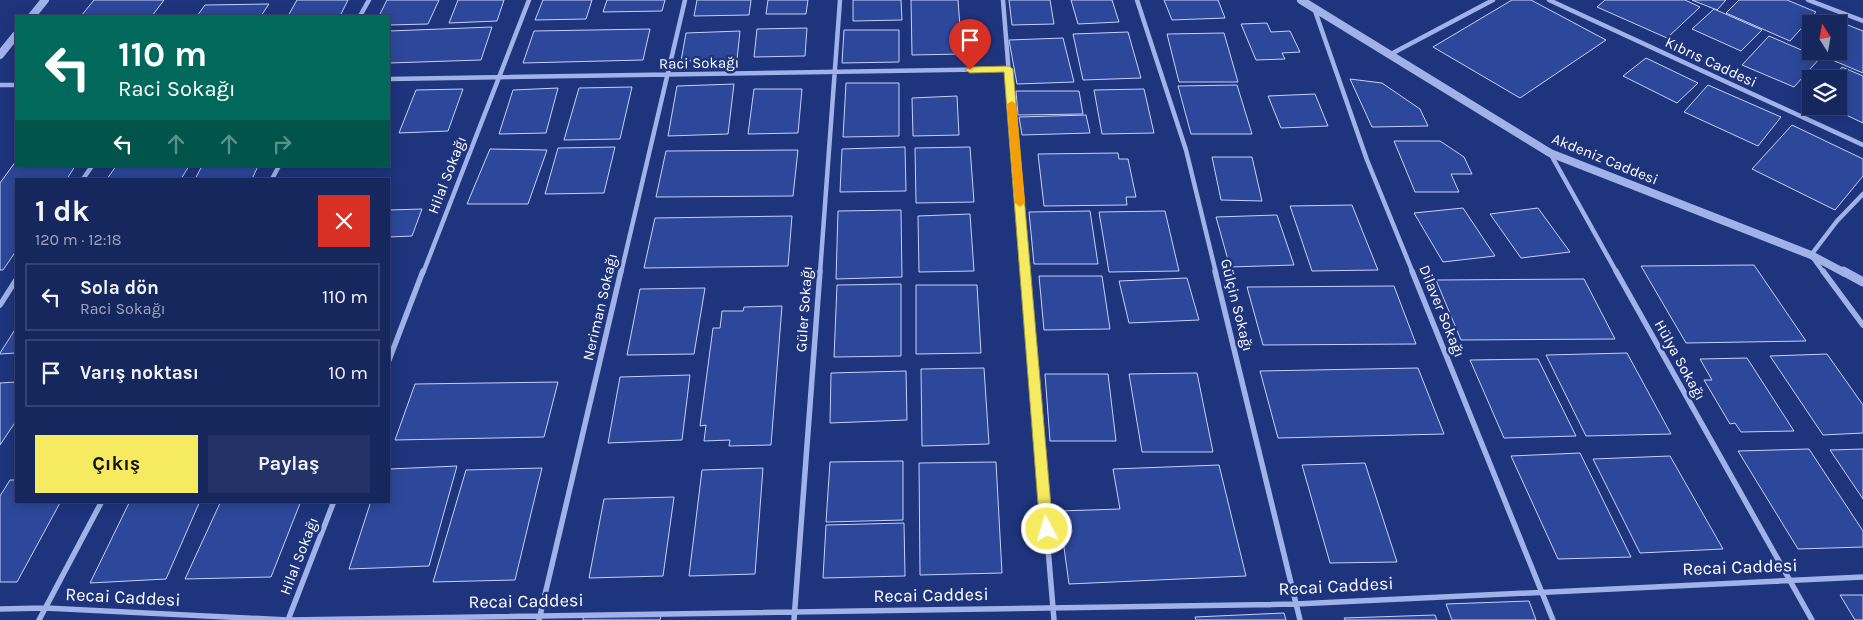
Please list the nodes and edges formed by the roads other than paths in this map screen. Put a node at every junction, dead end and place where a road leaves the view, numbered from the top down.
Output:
1 (45, 0) edge
2 (369, 0) edge
3 (529, 0) edge
4 (685, 0) edge
5 (840, 0) edge
6 (1003, 0) edge
7 (1136, 0) edge
8 (1300, 0) edge
9 (1493, 0) edge
10 (1549, 0) edge
11 (1808, 0) edge
12 (1314, 8) junction
13 (33, 15) edge
14 (361, 15) edge
15 (1863, 21) edge
16 (15, 36) edge
17 (1391, 54) junction
18 (0, 55) edge
19 (1009, 69) junction
20 (835, 72) junction
21 (668, 74) junction
22 (499, 77) junction
23 (390, 79) edge
24 (0, 85) edge
25 (15, 85) edge
26 (1863, 145) edge
27 (1550, 153) junction
28 (91, 167) edge
29 (85, 178) edge
30 (1863, 194) edge
31 (1811, 255) junction
32 (15, 282) edge
33 (1863, 282) edge
34 (0, 305) edge
35 (1863, 325) edge
36 (390, 357) edge
37 (101, 503) edge
38 (333, 503) edge
39 (1863, 577) edge
40 (1789, 580) junction
41 (1541, 591) junction
42 (1296, 604) junction
43 (45, 608) junction
44 (1053, 608) junction
45 (0, 609) edge
46 (794, 612) junction
47 (540, 618) edge
48 (38, 620) edge
49 (288, 620) edge
50 (794, 620) edge
51 (1054, 620) edge
52 (1300, 620) edge
53 (1553, 620) edge
54 (1812, 620) edge

1 - 13 street
2 - 14 street
3 - 22 street, Hilal Sokağı
4 - 21 street, Neriman Sokağı
5 - 20 street, Güler Sokağı
6 - 19 street
7 - 42 street, Gülçin Sokağı
8 - 12 street, Akdeniz Caddesi
9 - 17 street
10 - 26 street, Kıbrıs Caddesi
11 - 15 street
12 - 17 street, Akdeniz Caddesi
12 - 41 street, Dilaver Sokağı
16 - 18 street
17 - 27 street, Akdeniz Caddesi
19 - 20 street, Raci Sokağı
19 - 44 street
20 - 21 street, Raci Sokağı
20 - 46 street, Güler Sokağı
21 - 22 street, Raci Sokağı
21 - 47 street, Neriman Sokağı
22 - 23 street, Raci Sokağı
22 - 36 street, Hilal Sokağı
24 - 25 street
27 - 31 street, Akdeniz Caddesi
27 - 40 street, Hülya Sokağı
28 - 29 street
30 - 31 street
31 - 33 street, Akdeniz Caddesi
31 - 35 street
32 - 34 street
37 - 43 street
38 - 49 street, Hilal Sokağı
39 - 40 street, Recai Caddesi
40 - 41 street, Recai Caddesi
40 - 54 street, Hülya Sokağı
41 - 42 street, Recai Caddesi
41 - 53 street, Dilaver Sokağı
42 - 44 street, Recai Caddesi
42 - 52 street, Gülçin Sokağı
43 - 45 street, Recai Caddesi
43 - 48 street
43 - 49 street, Recai Caddesi
44 - 46 street, Recai Caddesi
44 - 51 street
46 - 47 street, Recai Caddesi
46 - 50 street, Güler Sokağı
47 - 49 street, Recai Caddesi

